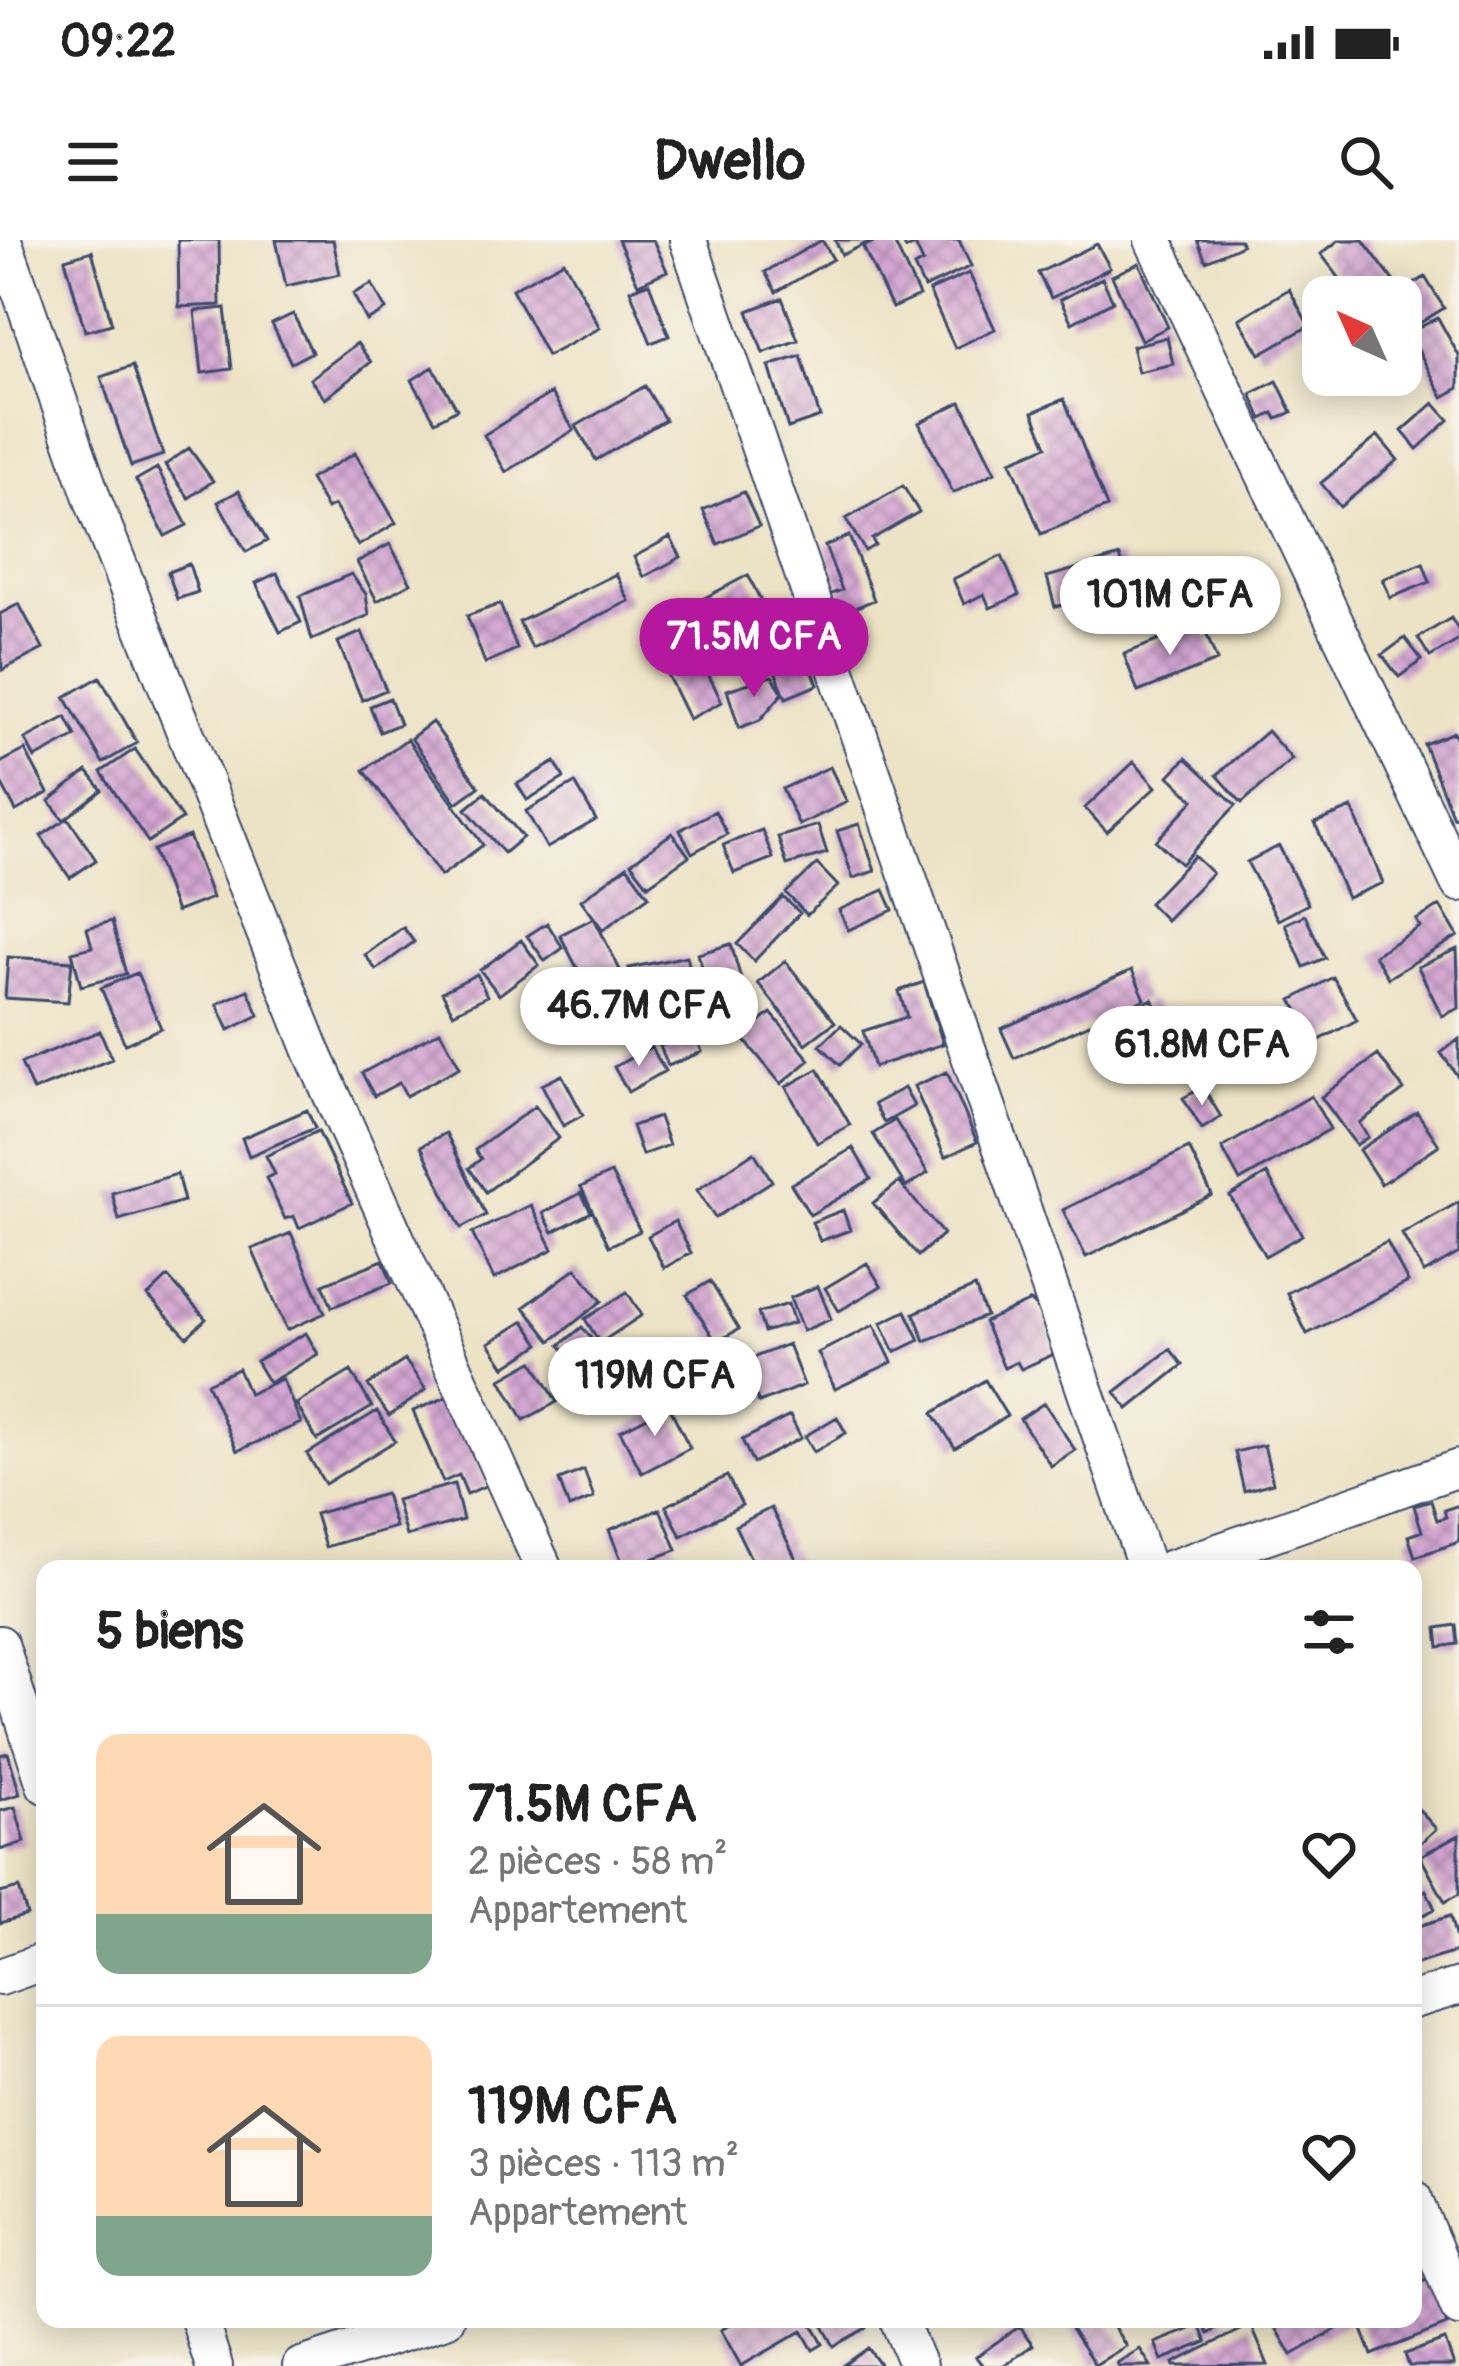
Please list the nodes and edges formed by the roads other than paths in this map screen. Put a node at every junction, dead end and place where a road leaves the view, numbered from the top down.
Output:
1 (3, 240) edge
2 (688, 240) edge
3 (1153, 240) edge
4 (1459, 883) edge
5 (1459, 1468) edge
6 (540, 1560) edge
7 (1144, 1560) edge
8 (1196, 1560) edge
9 (0, 1644) edge
10 (36, 1757) edge
11 (36, 1964) edge
12 (0, 1977) edge
13 (1459, 1986) edge
14 (1422, 1997) edge
15 (1422, 2220) edge
16 (1459, 2308) edge
17 (202, 2328) edge
18 (418, 2328) edge
19 (902, 2328) edge
20 (214, 2366) edge
21 (301, 2366) edge
22 (918, 2366) edge

1 - 6 street
2 - 7 street
3 - 4 street
5 - 8 street
9 - 10 street
11 - 12 street
13 - 14 street
15 - 16 street
17 - 20 street
18 - 21 street
19 - 22 street

